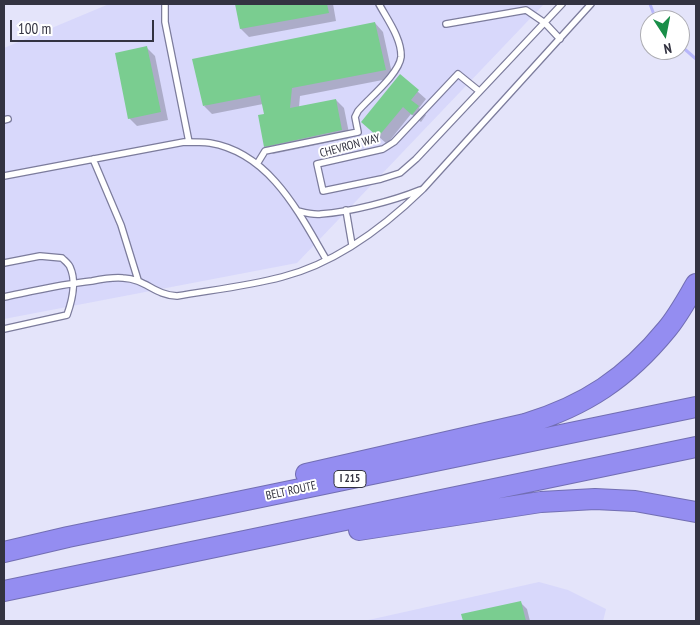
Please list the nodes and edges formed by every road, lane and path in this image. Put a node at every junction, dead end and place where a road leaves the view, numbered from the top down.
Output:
1 (165, 4) edge
2 (379, 4) edge
3 (562, 4) edge
4 (590, 4) edge
5 (544, 23) junction
6 (446, 24) dead end
7 (560, 39) junction
8 (479, 92) junction
9 (188, 142) junction
10 (94, 159) junction
11 (257, 164) junction
12 (4, 176) edge
13 (423, 189) junction
14 (346, 210) junction
15 (298, 211) junction
16 (352, 245) junction
17 (326, 259) junction
18 (4, 263) edge
19 (138, 280) junction
20 (73, 283) junction
21 (696, 284) edge
22 (4, 297) edge
23 (4, 329) edge
24 (696, 407) edge
25 (696, 447) edge
26 (696, 512) edge
27 (68, 537) junction
28 (196, 551) junction
29 (4, 552) edge
30 (4, 591) edge

1 - 9 lane
2 - 11 lane
3 - 5 lane, CHEVRON WAY
4 - 7 lane
5 - 6 lane
5 - 7 lane
5 - 8 lane, CHEVRON WAY
7 - 13 lane
8 - 8 lane, CHEVRON WAY
9 - 10 lane
9 - 11 lane
10 - 12 lane
10 - 19 lane
11 - 15 lane
13 - 14 lane
13 - 16 lane
14 - 15 lane
14 - 16 lane
15 - 17 lane
16 - 17 lane
17 - 19 lane
18 - 20 lane
19 - 20 lane
20 - 22 lane
20 - 23 lane
21 - 27 highway
24 - 27 highway, BELT ROUTE / I 215
25 - 28 highway
26 - 28 highway
27 - 29 highway, BELT ROUTE / I 215
28 - 30 highway

